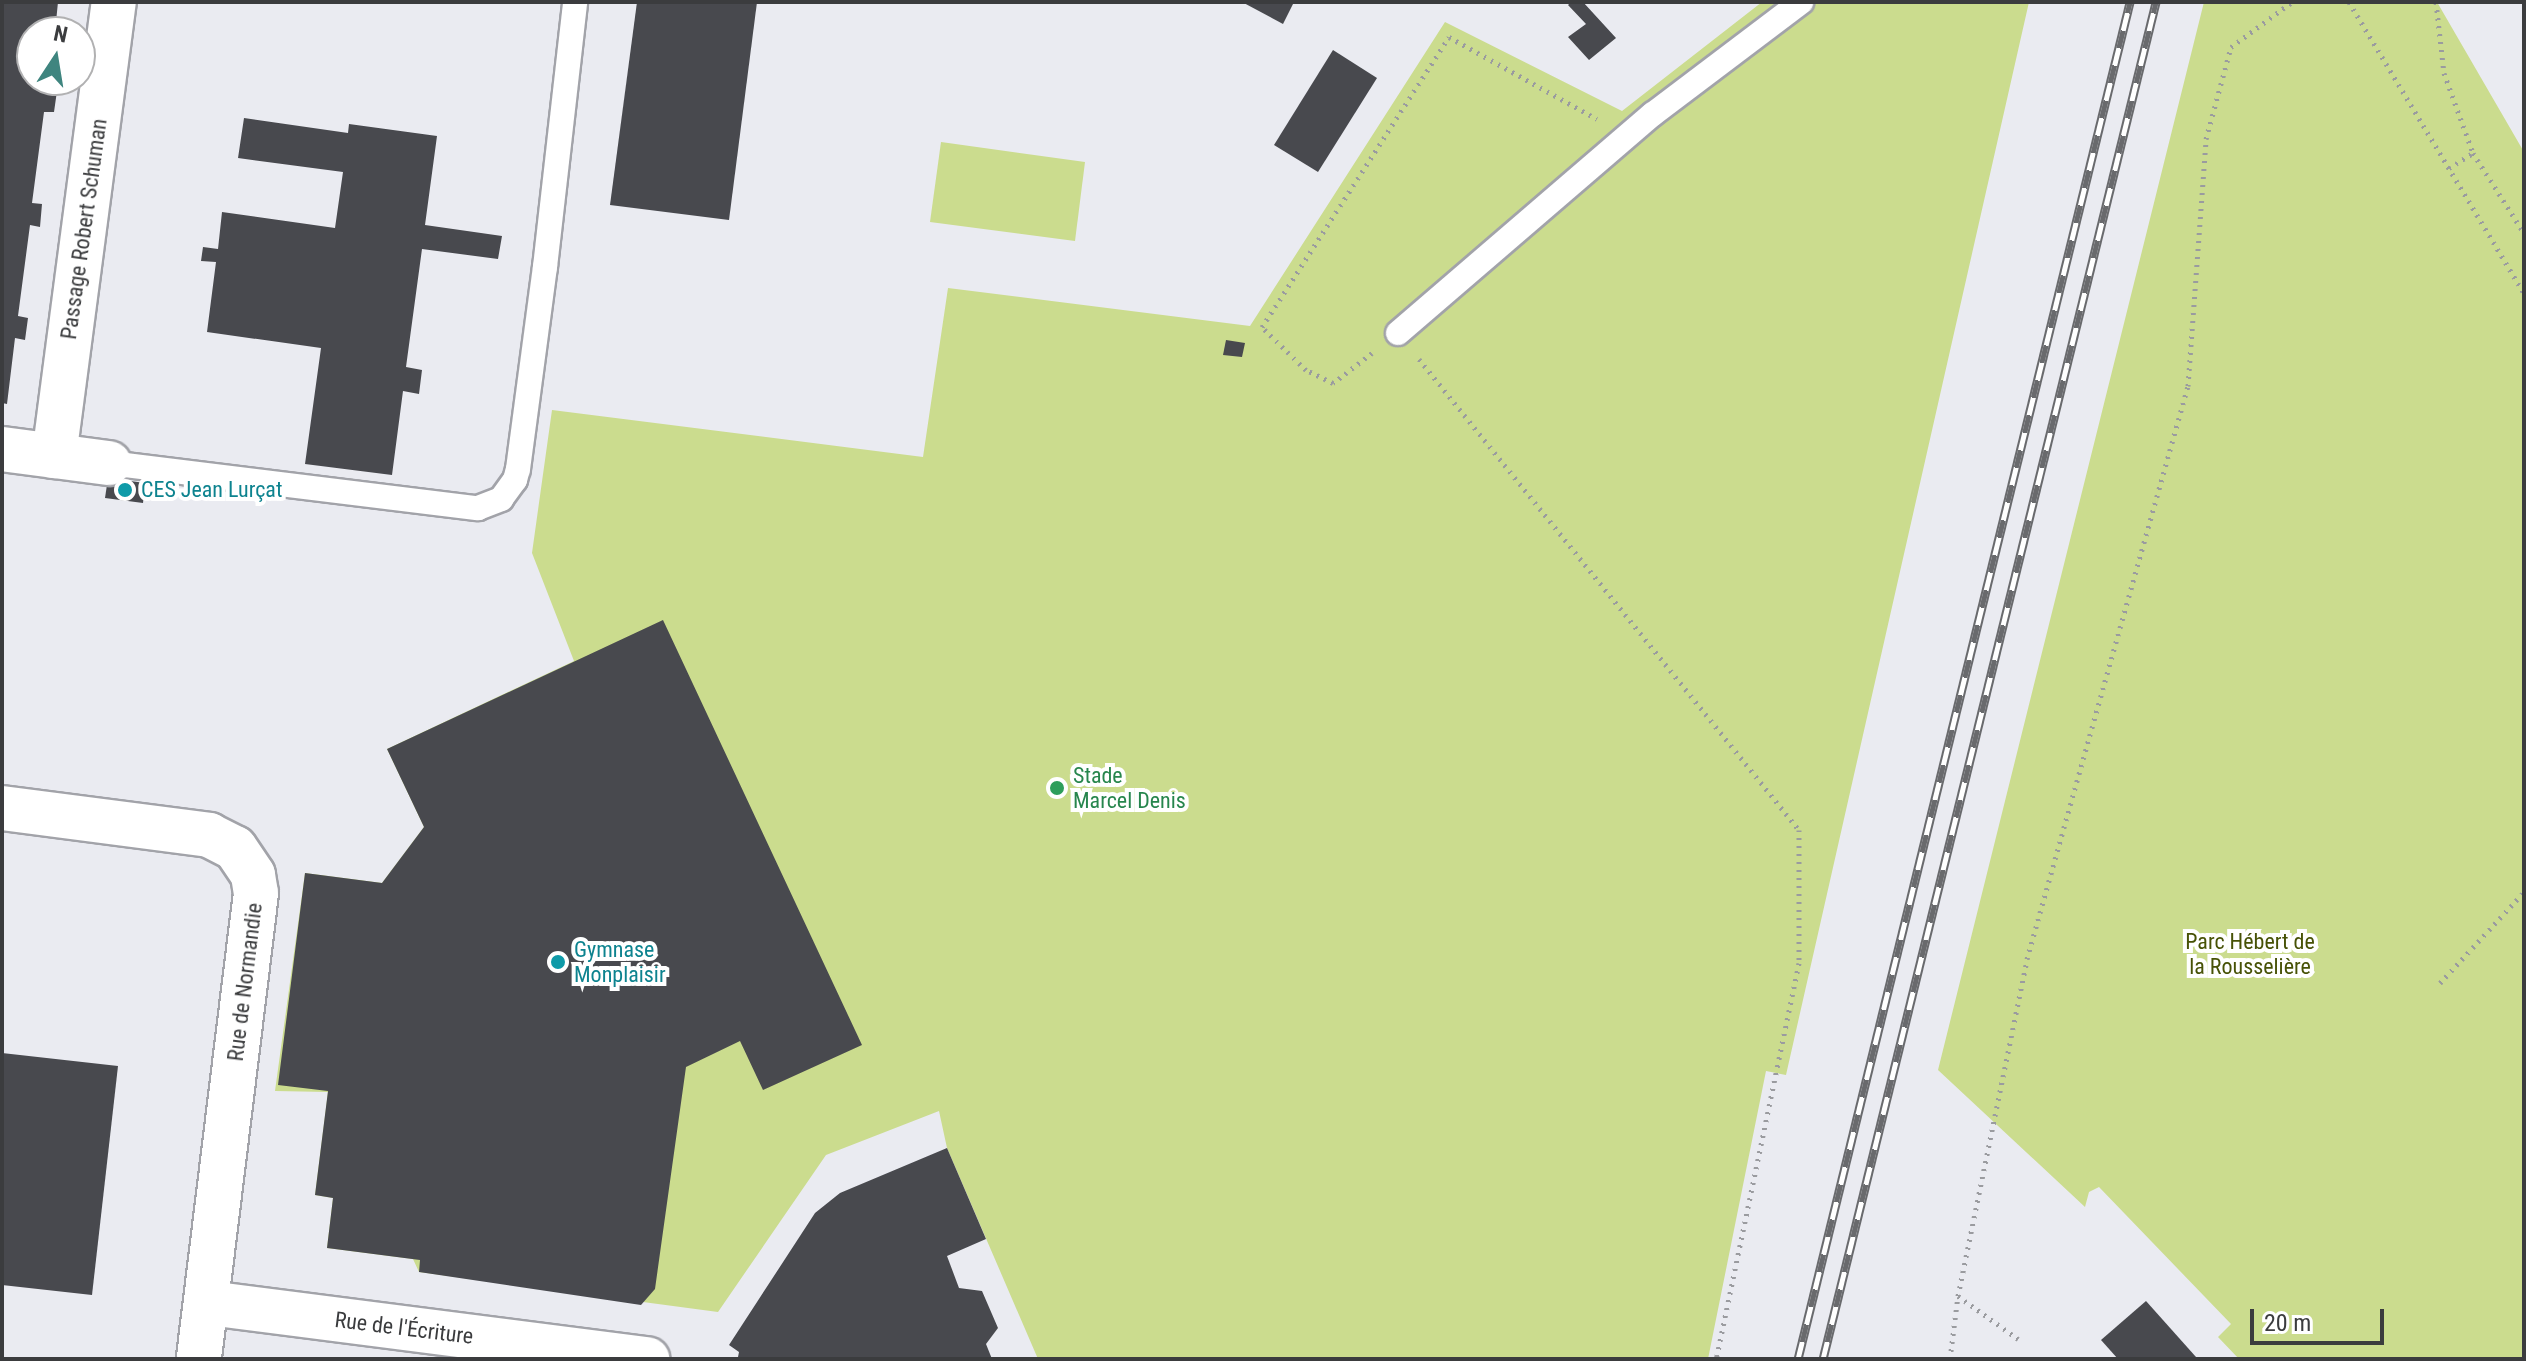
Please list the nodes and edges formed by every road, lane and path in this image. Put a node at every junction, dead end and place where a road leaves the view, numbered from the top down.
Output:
1 (114, 2) edge
2 (575, 2) edge
3 (1801, 2) edge
4 (2292, 2) edge
5 (2349, 2) edge
6 (2436, 2) edge
7 (1628, 136) junction
8 (2473, 153) junction
9 (2449, 168) junction
10 (2524, 233) edge
11 (2524, 293) edge
12 (1398, 333) junction
13 (2, 449) edge
14 (54, 456) junction
15 (109, 463) joint
16 (2, 808) edge
17 (2524, 892) edge
18 (2440, 983) dead end
19 (1958, 1296) junction
20 (209, 1303) junction
21 (2018, 1339) dead end
22 (199, 1359) edge
23 (647, 1359) edge
24 (1716, 1359) edge
25 (1950, 1359) edge

1 - 14 street, Passage Robert Schuman
2 - 15 lane
3 - 7 lane
4 - 19 path
5 - 9 path
6 - 8 path
7 - 12 lane
7 - 12 path
8 - 9 path
8 - 10 path
9 - 11 path
12 - 24 path
13 - 14 street
14 - 15 street
16 - 20 street, Rue de Normandie
17 - 18 path
19 - 21 path
19 - 25 path
20 - 22 street, Rue de Normandie
20 - 23 street, Rue de l'Écriture

